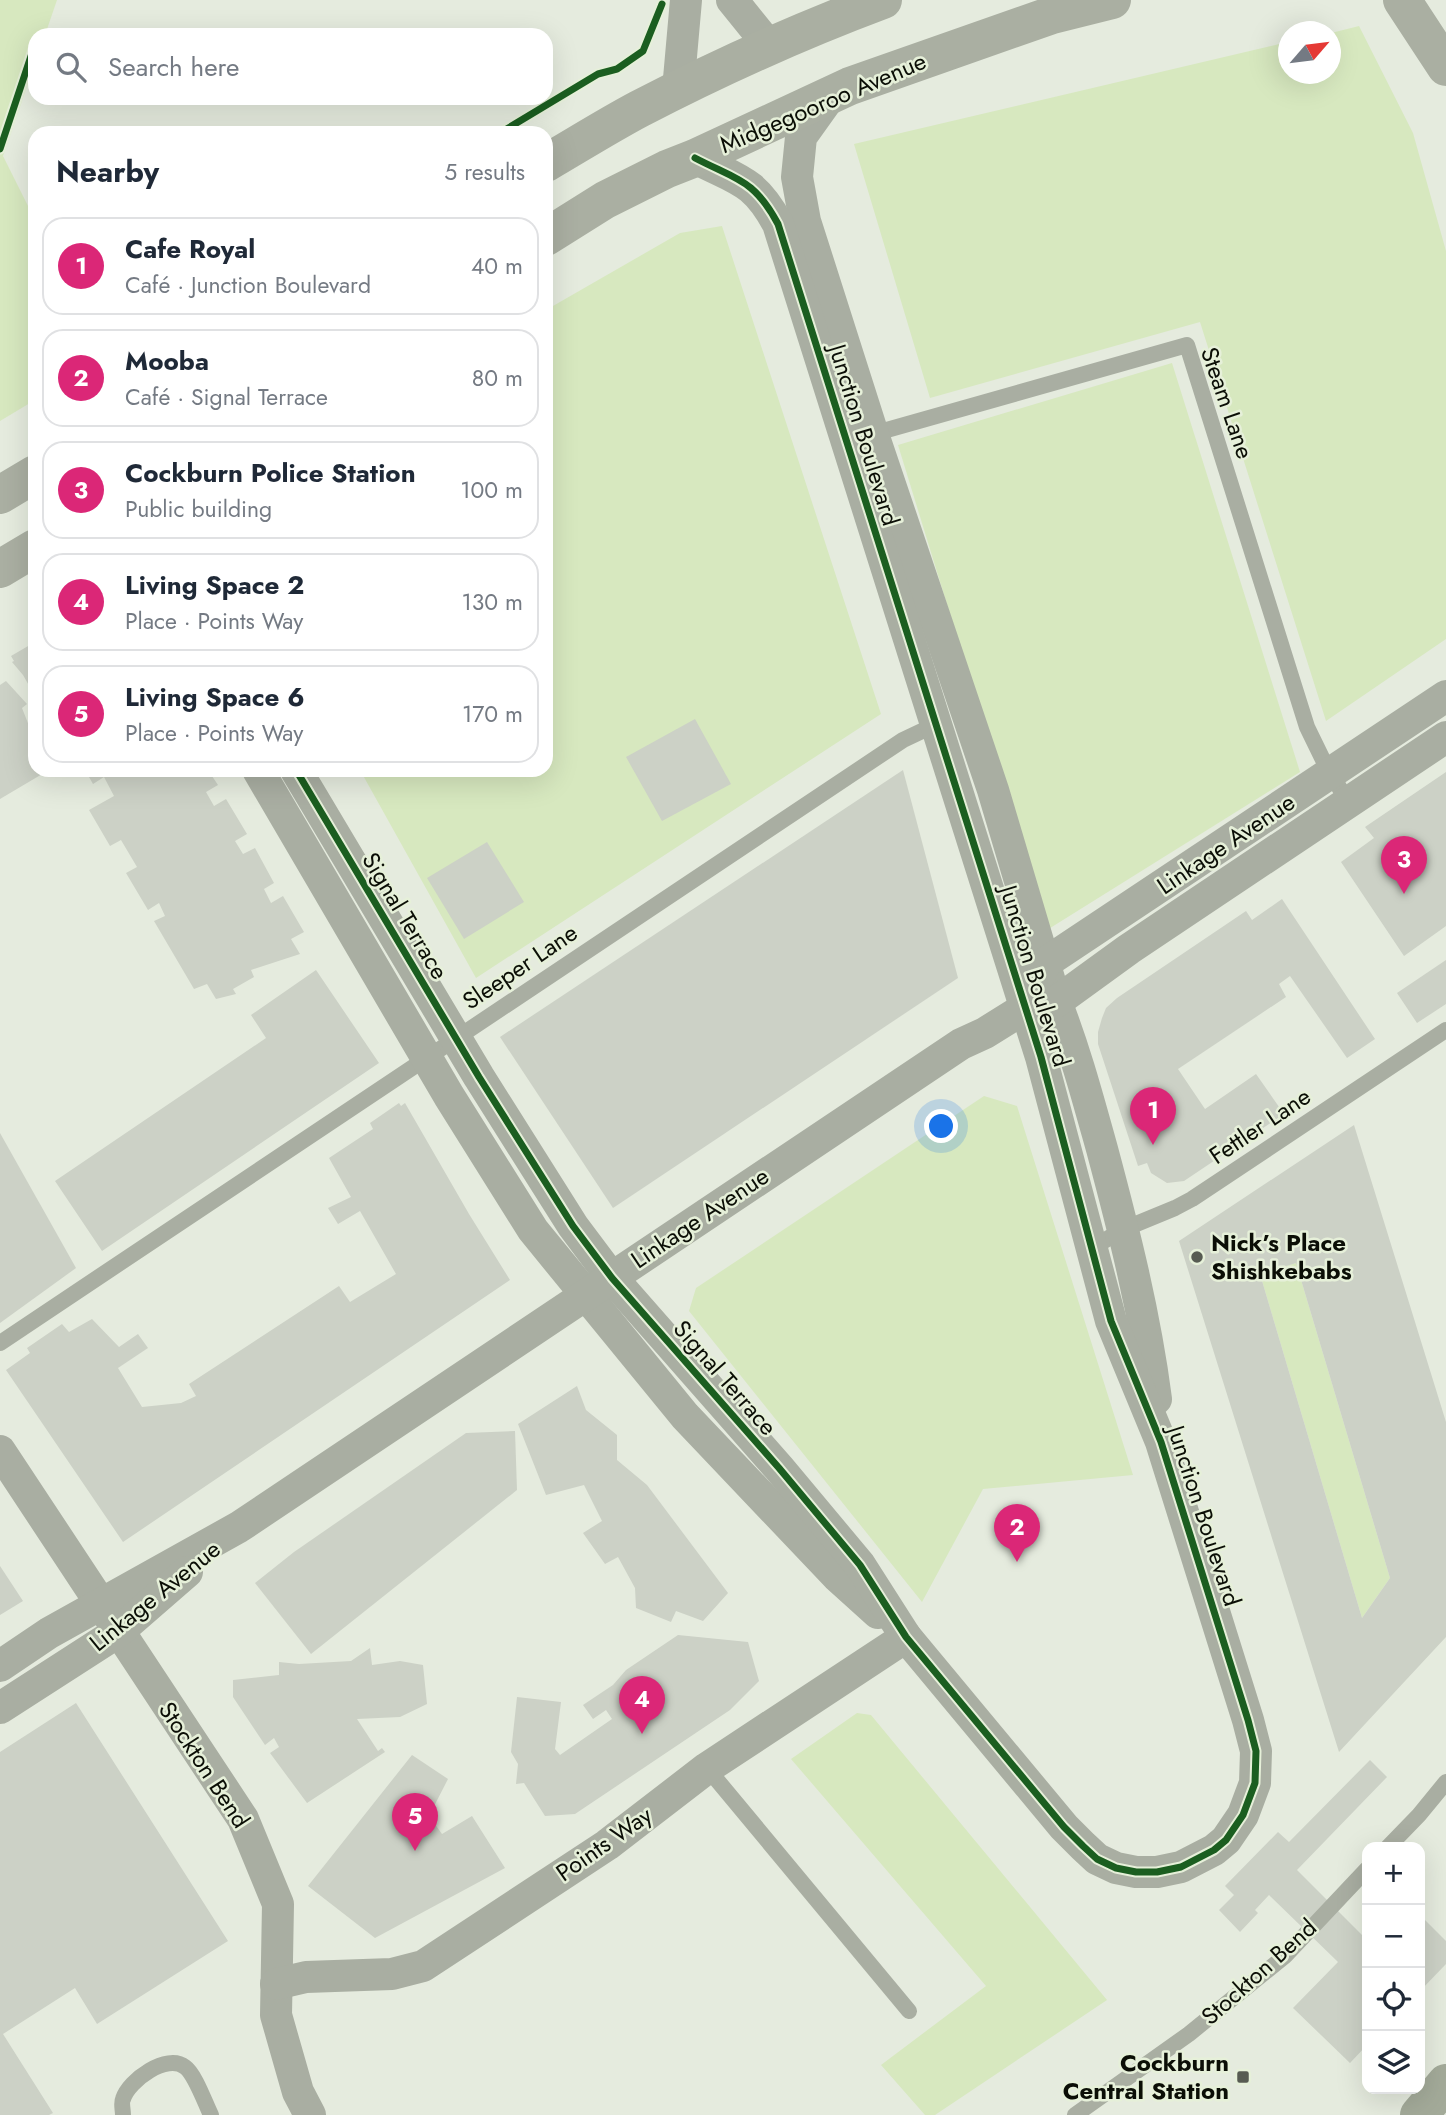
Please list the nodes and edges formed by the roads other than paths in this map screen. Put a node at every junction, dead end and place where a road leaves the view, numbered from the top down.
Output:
1 (686, 0) edge
2 (732, 0) edge
3 (883, 0) edge
4 (1112, 0) edge
5 (1402, 0) edge
6 (770, 47) junction
7 (1446, 67) edge
8 (678, 90) junction
9 (831, 95) junction
10 (695, 158) junction
11 (553, 159) edge
12 (553, 233) edge
13 (860, 437) junction
14 (28, 478) edge
15 (0, 495) edge
16 (28, 552) edge
17 (0, 569) edge
18 (1446, 696) edge
19 (967, 712) junction
20 (936, 724) junction
21 (1446, 737) edge
22 (1331, 774) junction
23 (262, 777) edge
24 (300, 777) edge
25 (1349, 802) junction
26 (1045, 963) junction
27 (1056, 1002) junction
28 (1025, 1008) junction
29 (1446, 1030) edge
30 (456, 1037) junction
31 (426, 1058) junction
32 (1124, 1229) junction
33 (1092, 1248) junction
34 (612, 1278) junction
35 (584, 1295) junction
36 (0, 1343) edge
37 (1161, 1442) junction
38 (0, 1451) edge
39 (239, 1527) junction
40 (100, 1605) junction
41 (118, 1632) junction
42 (906, 1637) junction
43 (0, 1666) edge
44 (0, 1709) edge
45 (707, 1768) junction
46 (1446, 1782) edge
47 (1226, 1840) joint
48 (1393, 1842) edge
49 (1362, 1874) edge
50 (276, 1984) junction
51 (909, 2011) dead end
52 (1446, 2082) edge
53 (123, 2115) edge
54 (211, 2115) edge
55 (310, 2115) edge
56 (1075, 2115) edge
57 (1419, 2115) edge

1 - 8 street
2 - 6 street
3 - 6 main road
4 - 9 main road, Midgegooroo Avenue
5 - 7 main road
6 - 8 main road
8 - 11 main road
9 - 10 main road, Midgegooroo Avenue
9 - 13 street, Junction Boulevard
10 - 12 main road, Midgegooroo Avenue
10 - 13 street, Junction Boulevard
13 - 19 street, Junction Boulevard
13 - 20 street, Junction Boulevard
13 - 22 lane, Steam Lane
14 - 15 main road
16 - 17 main road
18 - 22 street, Linkage Avenue
19 - 20 lane, Sleeper Lane
19 - 26 street, Junction Boulevard
20 - 28 street, Junction Boulevard
20 - 30 lane, Sleeper Lane
21 - 25 street, Linkage Avenue
22 - 25 lane, Steam Lane
22 - 26 street, Linkage Avenue
23 - 31 street, Signal Terrace
24 - 30 street, Signal Terrace
25 - 27 street, Linkage Avenue
26 - 27 street, Junction Boulevard
26 - 28 street
27 - 28 street, Linkage Avenue
27 - 32 street, Junction Boulevard
28 - 33 street, Junction Boulevard
28 - 34 street, Linkage Avenue
29 - 32 lane, Fettler Lane
30 - 31 lane, Sleeper Lane
30 - 34 street, Signal Terrace
31 - 35 street, Signal Terrace
31 - 36 lane, Sleeper Lane
32 - 33 lane, Fettler Lane
32 - 37 street, Junction Boulevard
33 - 37 street, Junction Boulevard
34 - 35 street, Linkage Avenue
34 - 42 street, Signal Terrace
35 - 39 street, Linkage Avenue
35 - 42 street, Signal Terrace
37 - 47 street, Junction Boulevard
38 - 40 street, Stockton Bend
39 - 40 street, Linkage Avenue
39 - 41 street, Linkage Avenue
40 - 41 street, Stockton Bend
40 - 43 street, Linkage Avenue
41 - 44 street, Linkage Avenue
41 - 50 street, Stockton Bend
42 - 45 street, Points Way
42 - 47 street, Signal Terrace
45 - 50 street, Points Way
45 - 51 lane
46 - 48 lane
49 - 56 lane, Stockton Bend
50 - 55 street, Stockton Bend
52 - 57 highway
53 - 54 lane

